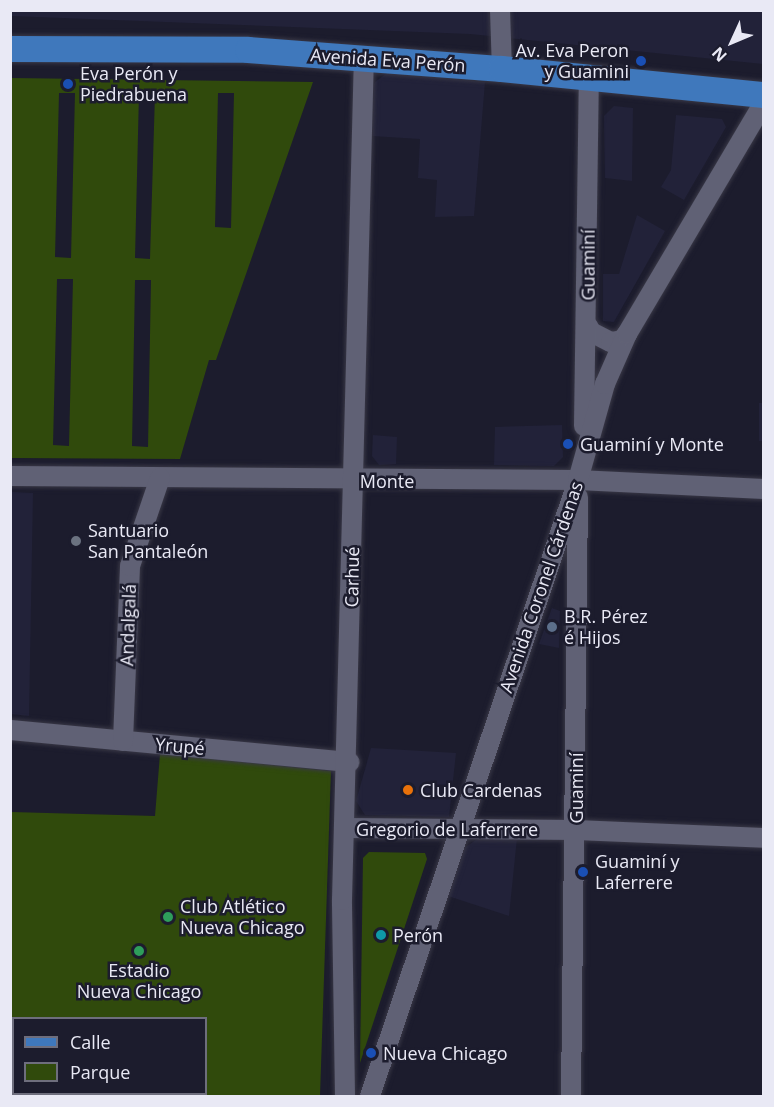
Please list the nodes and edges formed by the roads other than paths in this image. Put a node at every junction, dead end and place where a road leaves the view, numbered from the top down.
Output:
1 (500, 10) edge
2 (10, 49) edge
3 (364, 57) junction
4 (502, 69) junction
5 (589, 78) junction
6 (764, 95) edge
7 (764, 102) edge
8 (588, 326) junction
9 (627, 334) junction
10 (584, 452) junction
11 (10, 476) edge
12 (160, 478) junction
13 (578, 480) junction
14 (354, 481) junction
15 (764, 489) edge
16 (10, 730) edge
17 (123, 741) junction
18 (349, 762) junction
19 (347, 828) junction
20 (457, 829) junction
21 (576, 830) junction
22 (764, 838) edge
23 (345, 1096) edge
24 (370, 1096) edge
25 (571, 1096) edge

1 - 4 street
2 - 3 main road, Avenida Eva Perón
3 - 4 main road, Avenida Eva Perón
3 - 14 street, Carhué
4 - 5 main road, Avenida Eva Perón
5 - 6 main road, Avenida Eva Perón
5 - 8 street, Guaminí
7 - 9 street, Avenida Coronel Cárdenas
8 - 9 street
8 - 10 street, Guaminí
9 - 10 street, Avenida Coronel Cárdenas
10 - 13 street, Avenida Coronel Cárdenas
11 - 12 street, Monte
12 - 14 street, Monte
12 - 17 street, Andalgalá
13 - 14 street, Monte
13 - 15 street, Monte
13 - 20 street, Avenida Coronel Cárdenas
13 - 21 street, Guaminí
14 - 18 street, Carhué
16 - 17 street, Yrupé
17 - 18 street, Yrupé
18 - 19 street, Carhué
19 - 20 street, Gregorio de Laferrere
19 - 23 street, Carhué
20 - 21 street, Gregorio de Laferrere
20 - 24 street, Avenida Coronel Cárdenas
21 - 22 street, Gregorio de Laferrere
21 - 25 street, Guaminí

